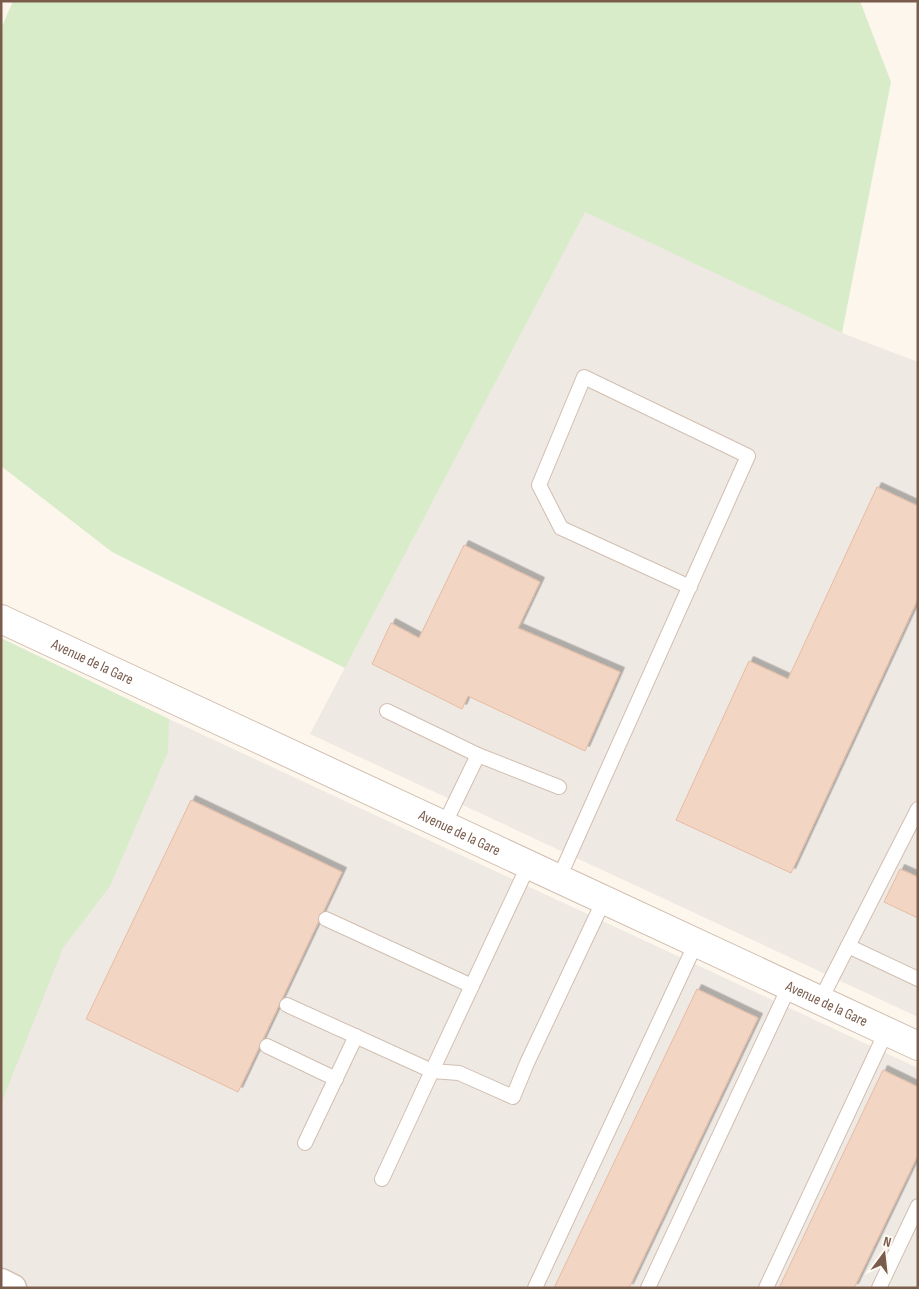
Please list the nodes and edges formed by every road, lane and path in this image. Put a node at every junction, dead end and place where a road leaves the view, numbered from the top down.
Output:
1 (690, 587) junction
2 (1, 619) edge
3 (386, 711) dead end
4 (478, 754) junction
5 (559, 787) dead end
6 (918, 809) edge
7 (444, 825) junction
8 (529, 864) junction
9 (559, 878) junction
10 (604, 900) junction
11 (326, 919) dead end
12 (696, 943) junction
13 (848, 946) junction
14 (918, 979) edge
15 (472, 986) junction
16 (789, 987) junction
17 (820, 1001) junction
18 (287, 1004) dead end
19 (886, 1032) junction
20 (356, 1036) junction
21 (267, 1046) dead end
22 (918, 1046) edge
23 (432, 1071) junction
24 (336, 1079) junction
25 (305, 1143) dead end
26 (382, 1179) dead end
27 (918, 1206) edge
28 (1, 1282) edge
29 (14, 1288) edge
30 (535, 1288) edge
31 (648, 1288) edge
32 (766, 1288) edge
33 (880, 1288) edge

1 - 1 lane
1 - 9 lane
2 - 7 street, Avenue de la Gare
3 - 4 lane
4 - 5 lane
4 - 7 lane
6 - 13 lane
7 - 8 street, Avenue de la Gare
8 - 9 street, Avenue de la Gare
8 - 15 lane
9 - 10 street, Avenue de la Gare
10 - 12 street, Avenue de la Gare
10 - 23 lane
11 - 15 lane
12 - 16 street, Avenue de la Gare
12 - 30 lane
13 - 14 lane
13 - 17 lane
15 - 23 lane
16 - 17 street, Avenue de la Gare
16 - 31 lane
17 - 19 street, Avenue de la Gare
18 - 20 lane
19 - 22 street, Avenue de la Gare
19 - 32 lane
20 - 23 lane
20 - 24 lane
21 - 24 lane
23 - 26 lane
24 - 25 lane
27 - 33 lane
28 - 29 street

